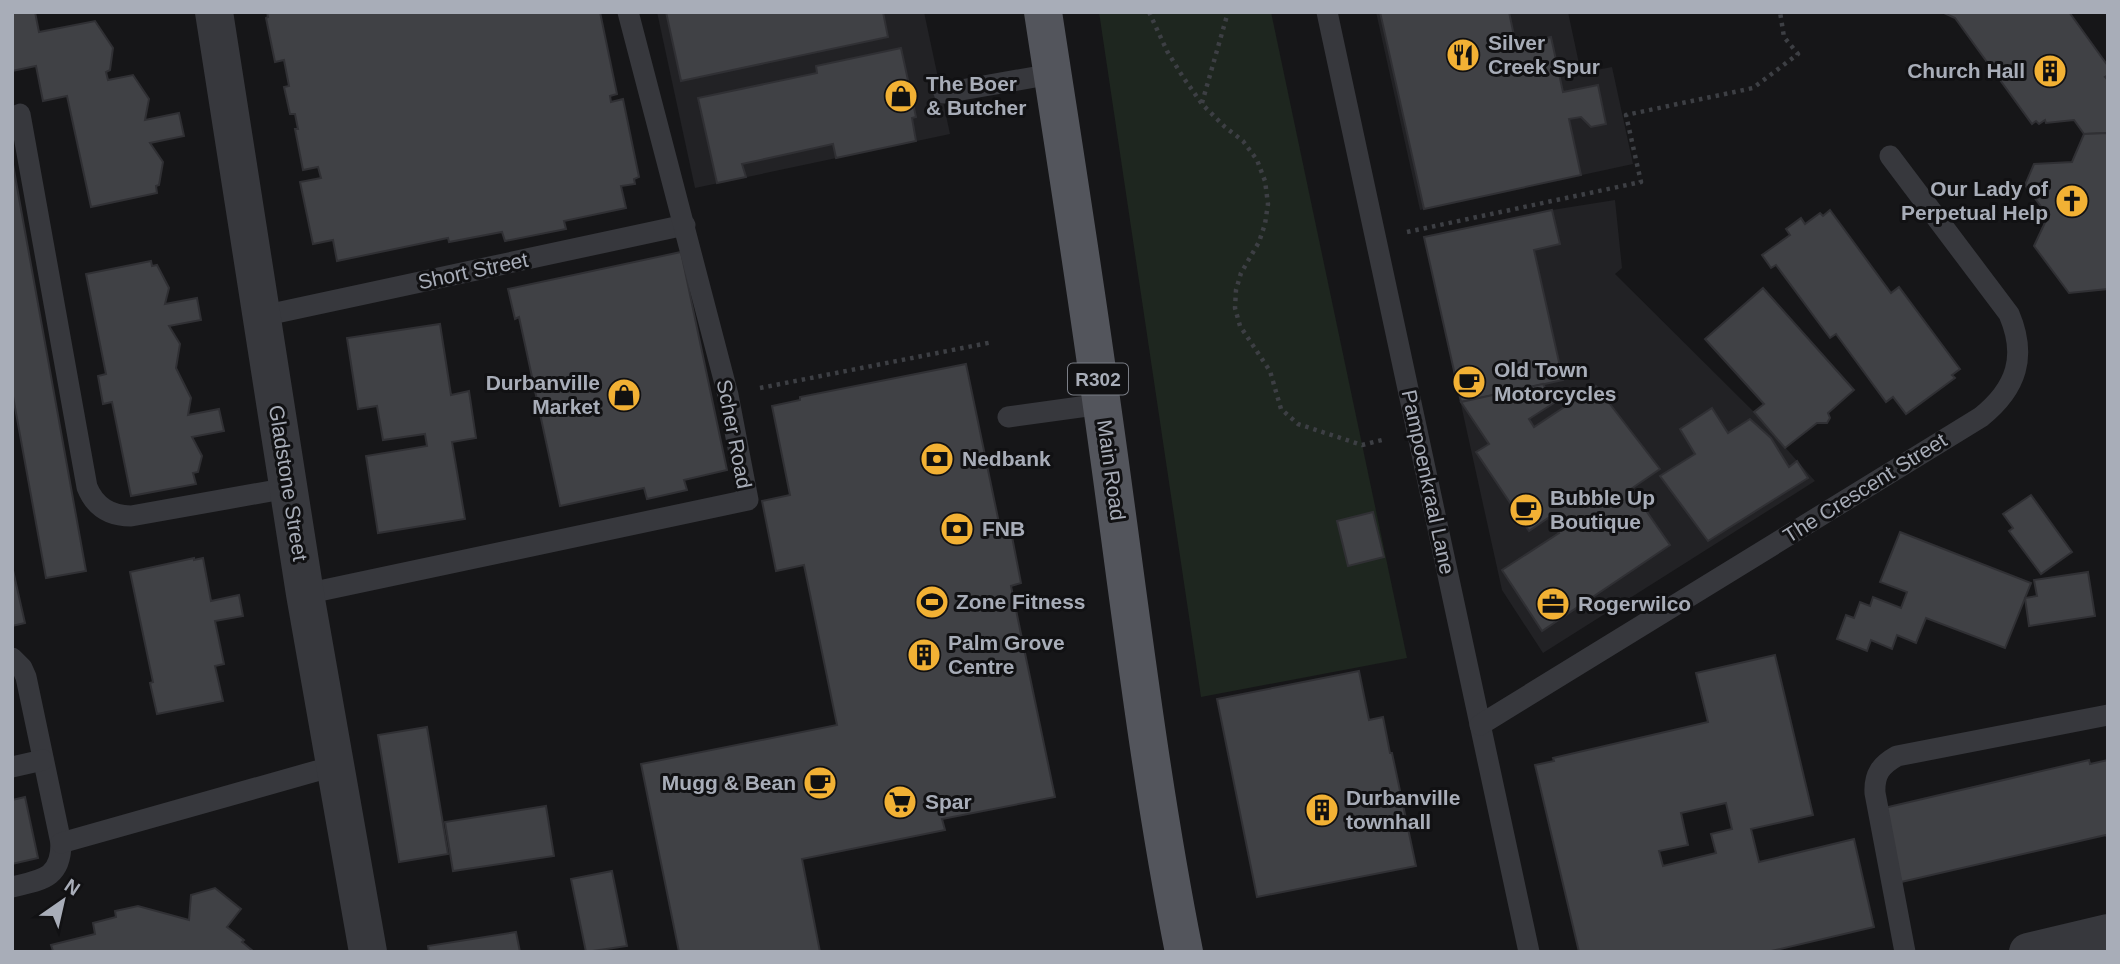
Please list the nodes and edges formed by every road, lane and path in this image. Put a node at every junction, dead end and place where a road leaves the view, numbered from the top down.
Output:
1 (214, 12) edge
2 (1043, 12) edge
3 (1149, 12) edge
4 (1228, 12) edge
5 (1327, 12) edge
6 (1780, 12) edge
7 (628, 14) edge
8 (1052, 74) junction
9 (944, 93) dead end
10 (1202, 104) junction
11 (20, 114) dead end
12 (1890, 156) dead end
13 (685, 225) junction
14 (1376, 239) junction
15 (262, 317) junction
16 (993, 342) dead end
17 (728, 395) junction
18 (1102, 404) junction
19 (1008, 417) dead end
20 (1418, 432) junction
21 (288, 488) junction
22 (305, 594) junction
23 (12, 658) edge
24 (2108, 715) edge
25 (1480, 725) junction
26 (43, 760) junction
27 (334, 766) junction
28 (12, 767) edge
29 (61, 843) junction
30 (1171, 886) junction
31 (12, 887) edge
32 (2108, 933) edge
33 (368, 952) edge
34 (1164, 952) edge
35 (1184, 952) edge
36 (1529, 952) edge
37 (1905, 952) edge
38 (2028, 952) edge

1 - 15 street, Gladstone Street
2 - 8 main road, Main Road / R302
3 - 10 path
4 - 10 path
5 - 14 lane, Pampoenkraal Lane
6 - 14 path
7 - 13 lane, Scher Road
8 - 9 lane
8 - 18 main road, Main Road / R302
10 - 20 path
11 - 21 lane
12 - 25 lane, The Crescent Street
13 - 15 lane, Short Street
13 - 17 lane, Scher Road
14 - 20 lane, Pampoenkraal Lane
15 - 21 street, Gladstone Street
16 - 17 path
17 - 22 lane, Scher Road
18 - 19 lane
18 - 30 main road, Main Road / R302
20 - 25 lane, Pampoenkraal Lane
21 - 22 street, Gladstone Street
22 - 27 street, Gladstone Street
23 - 26 lane
24 - 37 lane
25 - 36 lane, Pampoenkraal Lane
26 - 28 lane
26 - 29 lane
27 - 29 lane
27 - 33 street, Gladstone Street
29 - 31 lane
30 - 34 main road, R302
30 - 35 main road, R302
32 - 38 street

